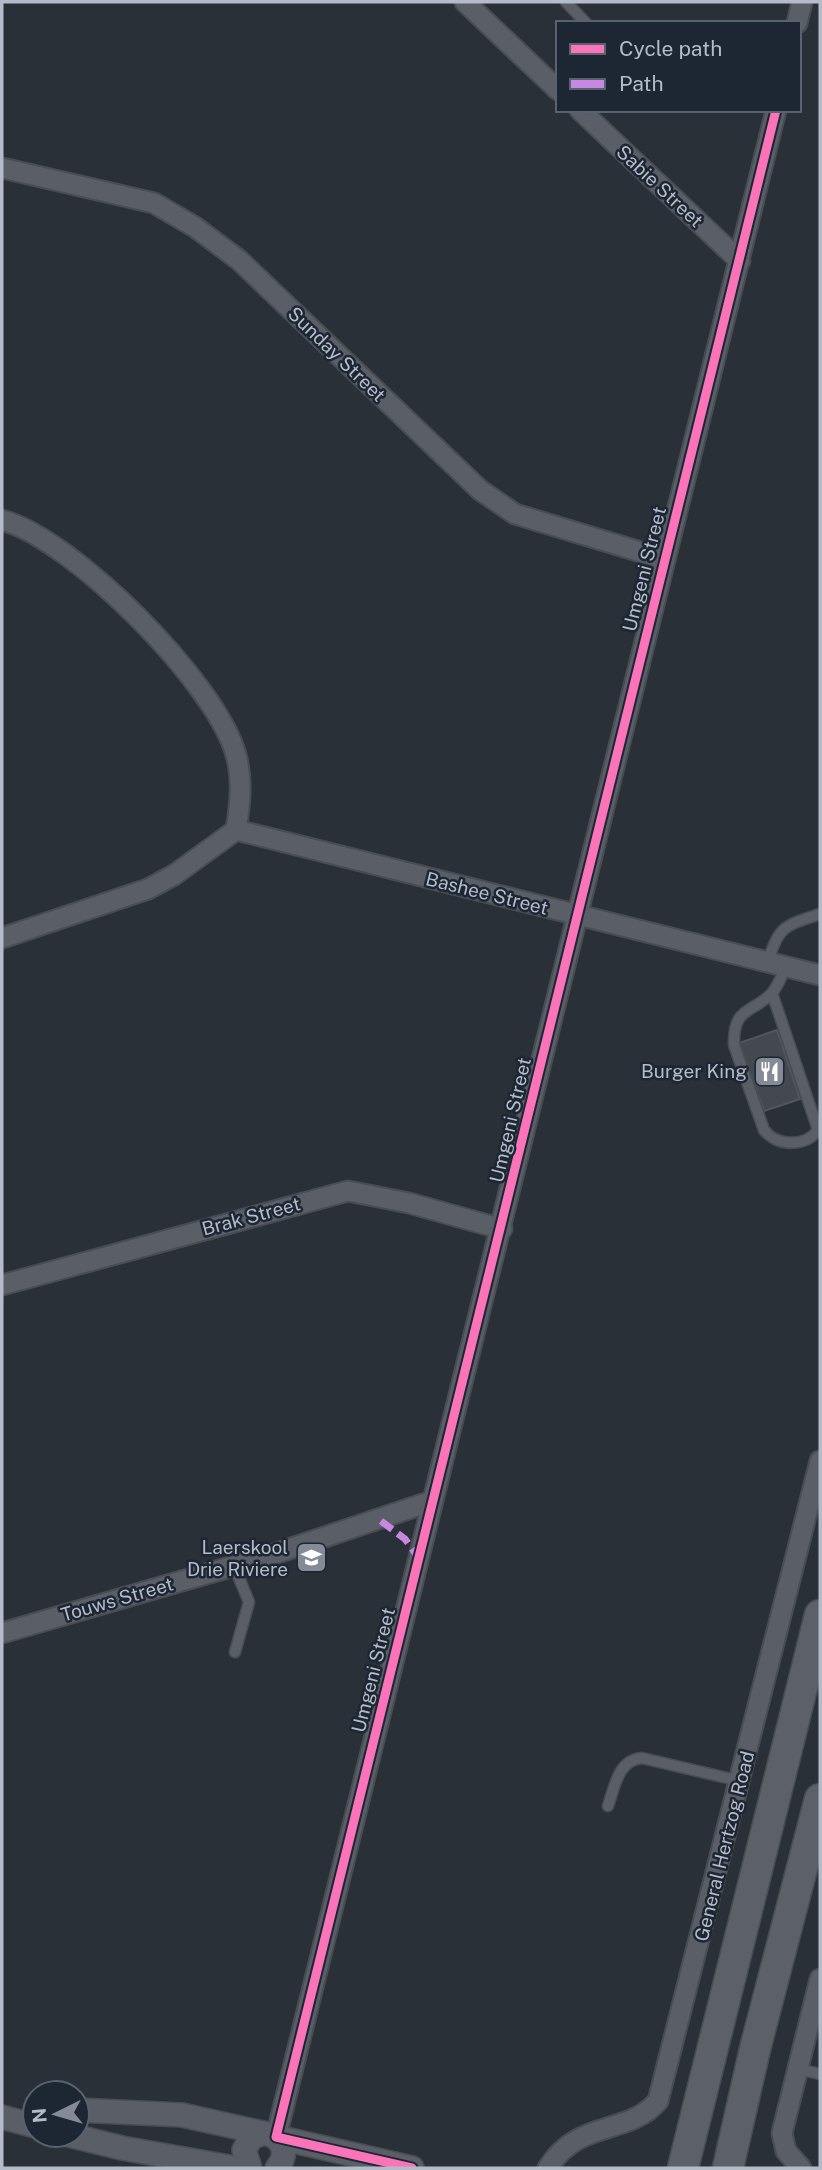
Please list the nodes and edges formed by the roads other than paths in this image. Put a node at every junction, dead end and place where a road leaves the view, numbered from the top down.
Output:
1 (566, 2) edge
2 (802, 2) edge
3 (470, 3) edge
4 (584, 21) edge
5 (797, 21) edge
6 (556, 88) edge
7 (582, 112) edge
8 (776, 112) edge
9 (2, 168) edge
10 (740, 261) junction
11 (2, 520) edge
12 (664, 559) junction
13 (236, 830) junction
14 (820, 914) edge
15 (576, 915) junction
16 (2, 939) edge
17 (777, 965) junction
18 (820, 975) edge
19 (772, 993) junction
20 (502, 1229) junction
21 (2, 1285) edge
22 (820, 1461) edge
23 (432, 1501) junction
24 (234, 1566) junction
25 (820, 1615) edge
26 (2, 1633) edge
27 (235, 1652) dead end
28 (740, 1781) junction
29 (820, 1799) edge
30 (608, 1806) dead end
31 (820, 1979) edge
32 (798, 2069) junction
33 (820, 2074) edge
34 (2, 2109) edge
35 (21, 2109) edge
36 (91, 2111) edge
37 (2, 2117) edge
38 (21, 2122) edge
39 (270, 2135) junction
40 (91, 2140) edge
41 (235, 2168) edge
42 (250, 2168) edge
43 (277, 2168) edge
44 (412, 2168) edge
45 (548, 2168) edge
46 (684, 2168) edge
47 (728, 2168) edge
48 (801, 2168) edge

1 - 4 lane
2 - 5 street
3 - 6 street
7 - 10 street, Sabie Street
8 - 10 street, Umgeni Street
9 - 12 street, Sunday Street
10 - 12 street, Umgeni Street
11 - 13 street
12 - 15 street, Umgeni Street
13 - 15 street, Bashee Street
13 - 16 street
14 - 17 lane
15 - 17 street, Bashee Street
15 - 20 street, Umgeni Street
17 - 18 street, Bashee Street
17 - 19 lane
19 - 19 lane
20 - 21 street, Brak Street
20 - 23 street, Umgeni Street
22 - 28 street, General Hertzog Road
23 - 24 street, Touws Street
23 - 39 street, Umgeni Street
24 - 26 street, Touws Street
24 - 27 lane
25 - 46 main road, General Hertzog Road
28 - 30 lane
28 - 45 street, General Hertzog Road
29 - 47 main road
31 - 32 street
32 - 33 lane
32 - 48 street
34 - 35 street
36 - 39 street
37 - 38 street
39 - 42 street
39 - 43 street
39 - 44 street
40 - 41 street

